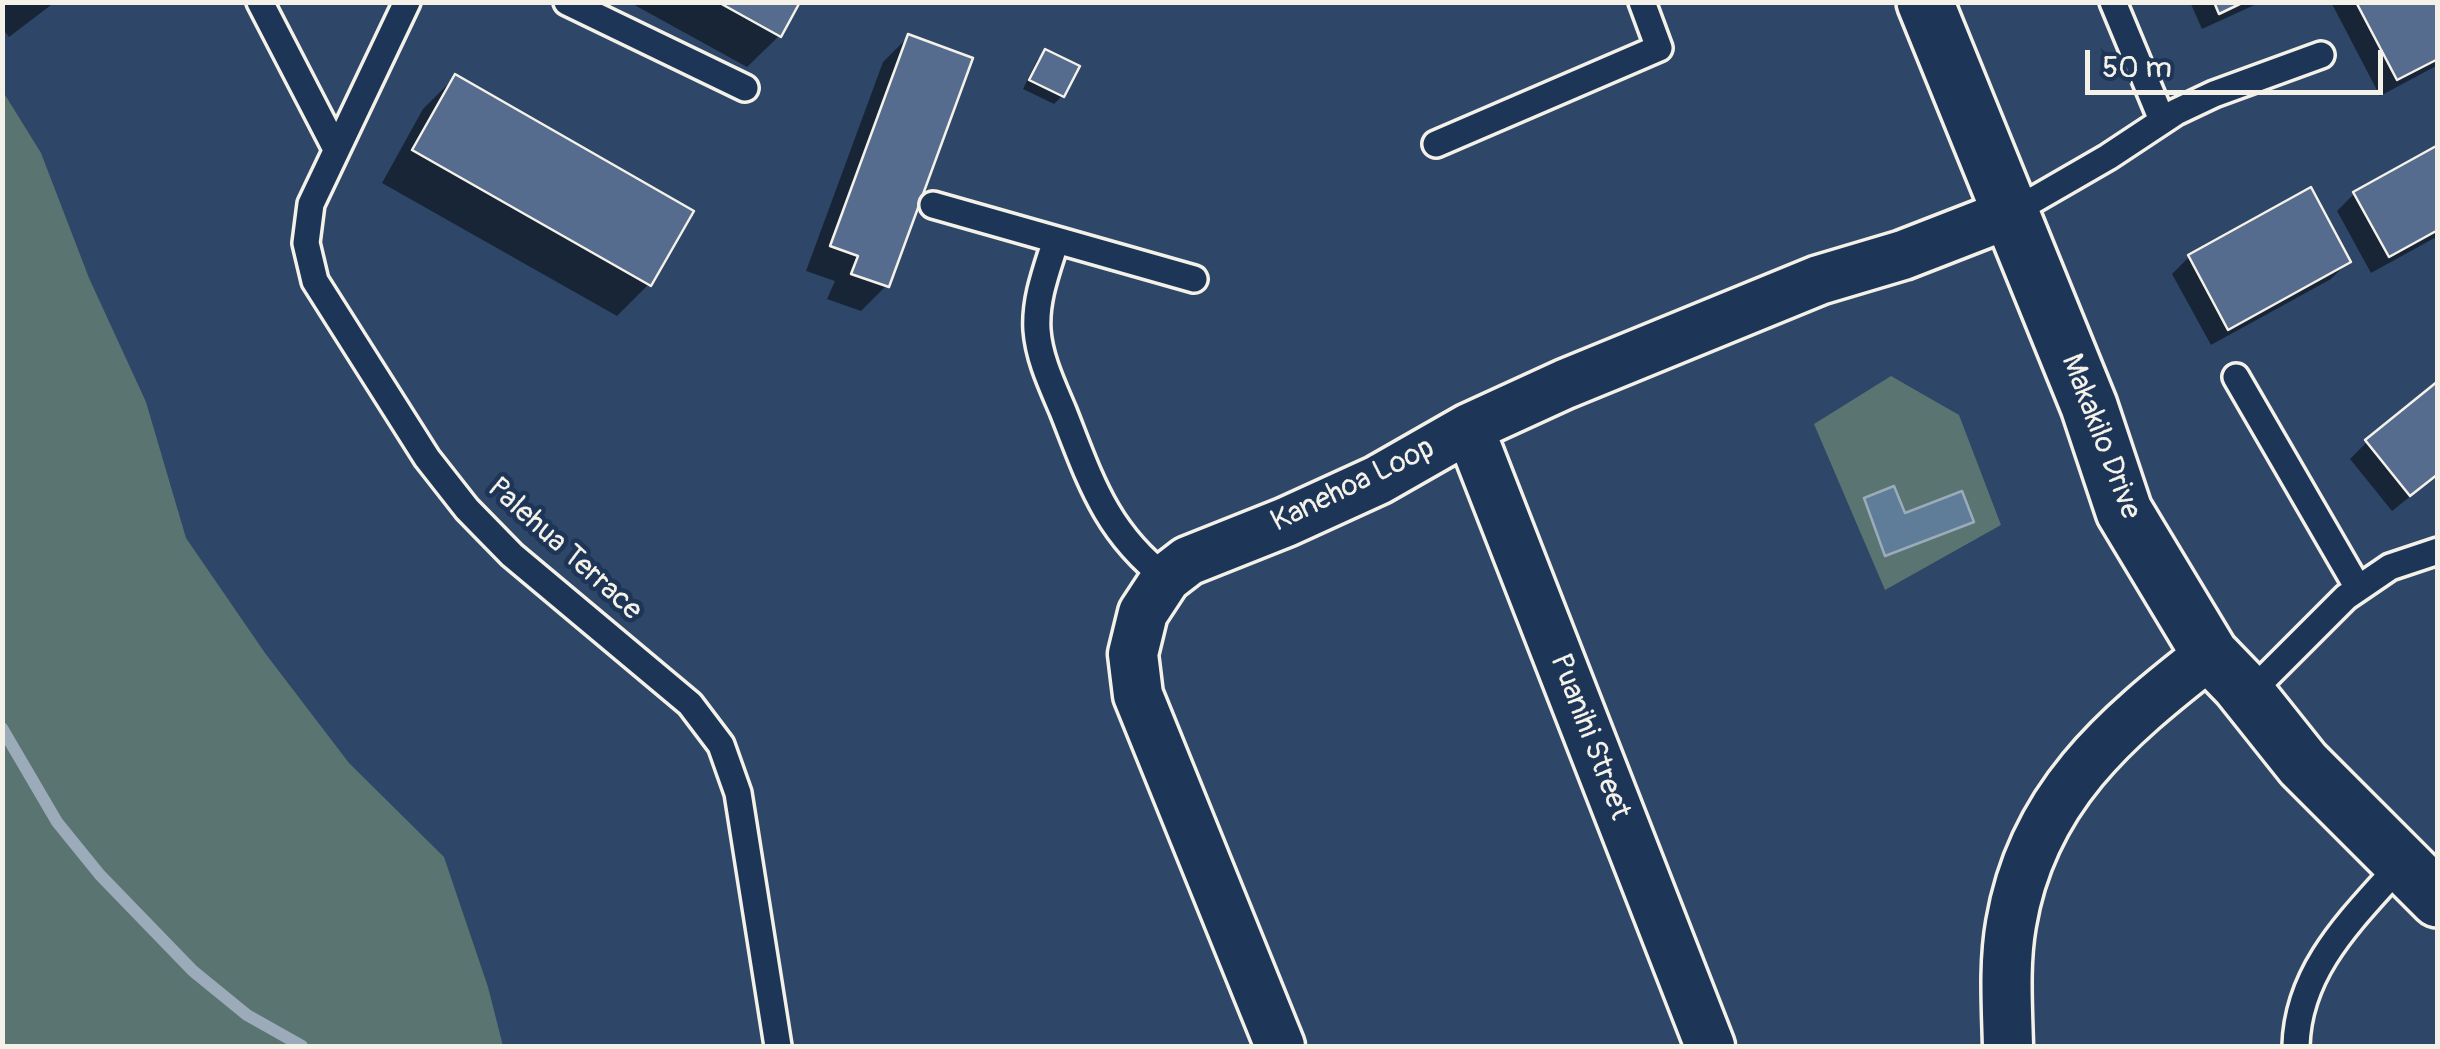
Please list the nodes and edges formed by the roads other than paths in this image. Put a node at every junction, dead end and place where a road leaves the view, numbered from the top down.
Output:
1 (260, 2) edge
2 (407, 2) edge
3 (567, 2) edge
4 (1642, 2) edge
5 (1926, 2) edge
6 (2114, 2) edge
7 (2321, 55) dead end
8 (745, 88) dead end
9 (2162, 120) junction
10 (1436, 144) dead end
11 (336, 149) junction
12 (932, 205) dead end
13 (2011, 213) junction
14 (1056, 240) junction
15 (1194, 279) dead end
16 (2236, 377) dead end
17 (1469, 428) junction
18 (2438, 551) edge
19 (1166, 578) junction
20 (2358, 588) junction
21 (2210, 654) junction
22 (2247, 696) junction
23 (2426, 884) edge
24 (778, 1046) edge
25 (1280, 1046) edge
26 (1710, 1046) edge
27 (2008, 1046) edge
28 (2296, 1046) edge

1 - 11 lane
2 - 11 lane, Palehua Terrace
3 - 8 lane
4 - 10 lane
5 - 13 main road, Makakilo Drive
6 - 9 lane
7 - 9 lane
9 - 13 lane
11 - 24 lane, Palehua Terrace
12 - 14 lane
13 - 17 street, Kanehoa Loop
13 - 21 main road, Makakilo Drive
14 - 15 lane
14 - 19 lane
16 - 20 lane
17 - 19 street, Kanehoa Loop
17 - 26 street, Puanihi Street
18 - 20 lane
19 - 25 street, Kanehoa Loop
20 - 22 lane
21 - 22 main road, Makakilo Drive
21 - 27 street
22 - 23 main road, Makakilo Drive
23 - 28 lane

